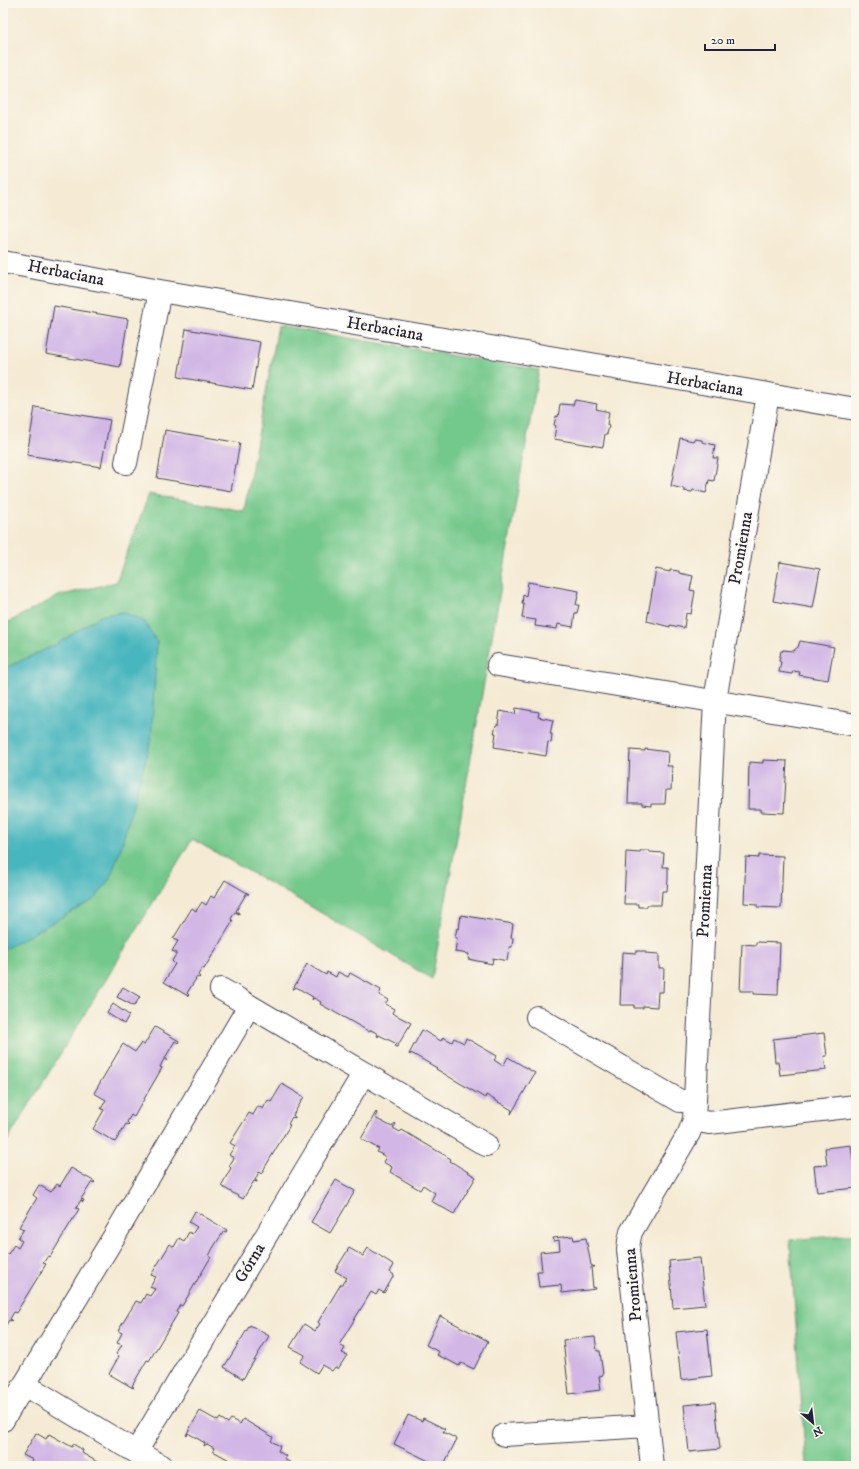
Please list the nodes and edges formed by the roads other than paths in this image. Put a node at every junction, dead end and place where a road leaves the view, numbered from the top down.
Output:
1 (3, 262) edge
2 (160, 291) junction
3 (768, 395) junction
4 (856, 409) edge
5 (126, 463) dead end
6 (498, 665) dead end
7 (715, 700) junction
8 (856, 725) edge
9 (221, 989) dead end
10 (256, 1011) junction
11 (537, 1017) dead end
12 (364, 1073) junction
13 (856, 1106) edge
14 (695, 1111) junction
15 (486, 1145) dead end
16 (24, 1386) junction
17 (3, 1420) edge
18 (647, 1426) junction
19 (504, 1435) dead end
20 (136, 1452) junction
21 (162, 1466) edge
22 (652, 1466) edge

1 - 2 street, Herbaciana
2 - 3 street, Herbaciana
2 - 5 street
3 - 4 street, Herbaciana
3 - 7 street, Promienna
6 - 7 street
7 - 8 street
7 - 14 street, Promienna
9 - 10 street
10 - 12 street
10 - 16 street
11 - 14 street
12 - 15 street
12 - 20 street, Górna
13 - 14 street
14 - 18 street, Promienna
16 - 17 street
16 - 20 street
18 - 19 street
18 - 22 street, Promienna
20 - 21 street

